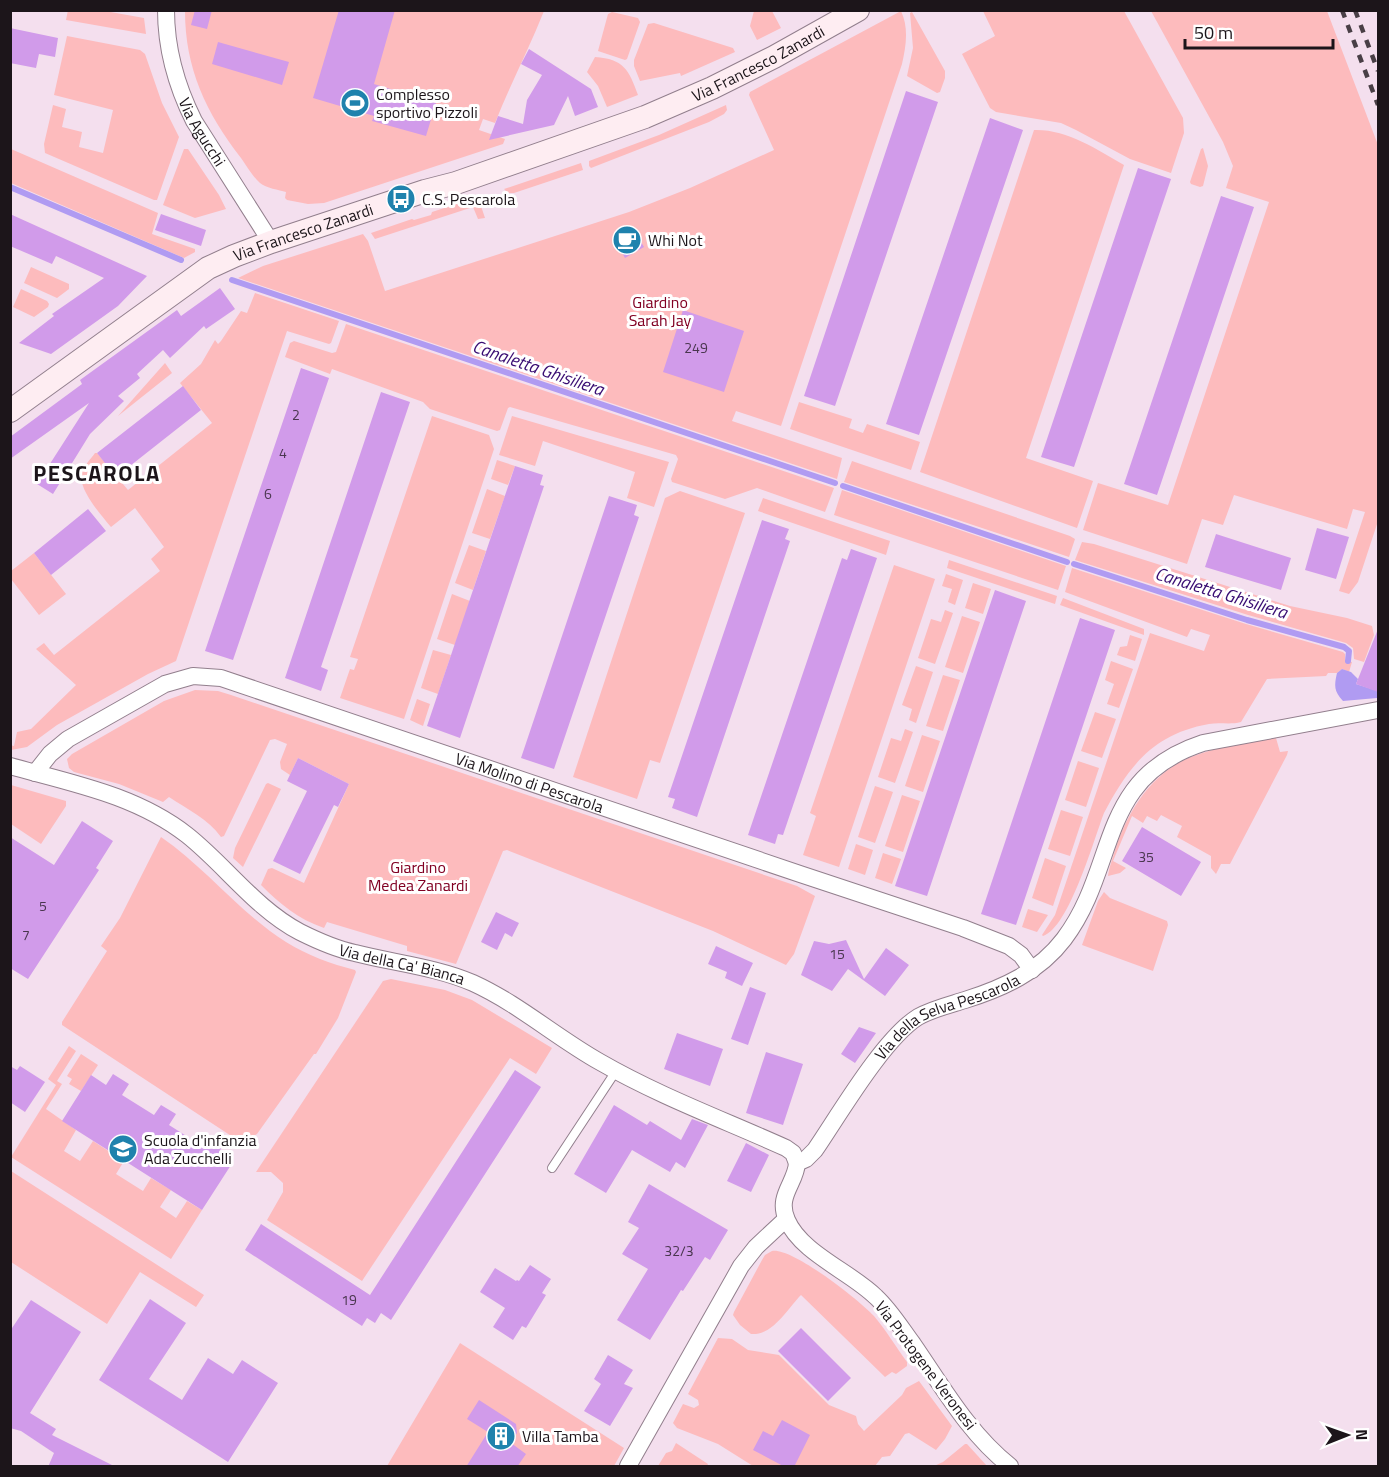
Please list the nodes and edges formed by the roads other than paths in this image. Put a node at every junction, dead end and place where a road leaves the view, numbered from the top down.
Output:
1 (166, 10) edge
2 (858, 10) edge
3 (271, 242) junction
4 (10, 411) edge
5 (1378, 710) edge
6 (10, 766) edge
7 (35, 773) junction
8 (1032, 970) junction
9 (616, 1071) junction
10 (797, 1163) junction
11 (552, 1168) dead end
12 (786, 1220) junction
13 (628, 1467) edge
14 (1010, 1467) edge

1 - 3 street, Via Agucchi
2 - 3 main road, Via Francesco Zanardi
3 - 4 main road, Via Francesco Zanardi
5 - 8 street, Via della Selva Pescarola
6 - 7 street, Via della Ca' Bianca
7 - 8 street, Via Molino di Pescarola
7 - 9 street, Via della Ca' Bianca
8 - 10 street, Via della Selva Pescarola
9 - 10 street, Via della Ca' Bianca
9 - 11 lane
10 - 12 street, Via della Selva Pescarola
12 - 13 street
12 - 14 street, Via Protogene Veronesi

